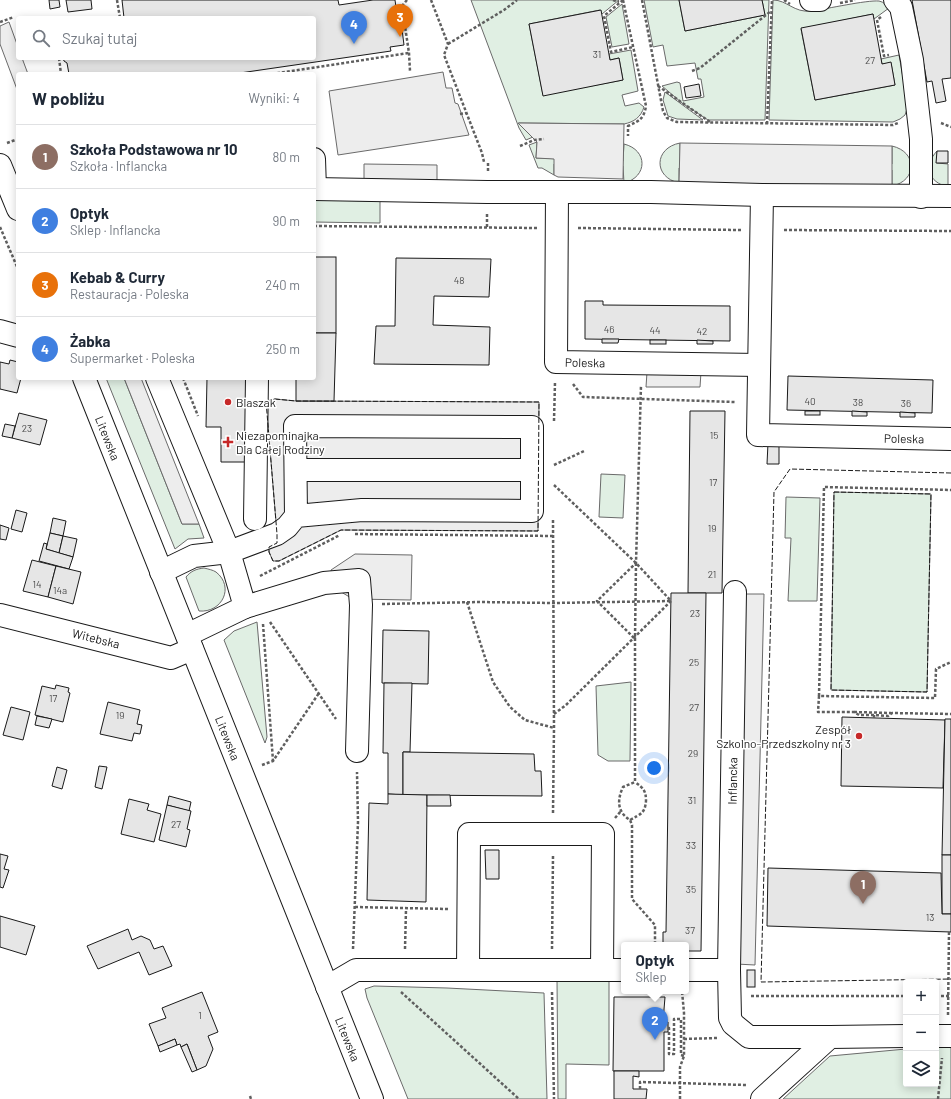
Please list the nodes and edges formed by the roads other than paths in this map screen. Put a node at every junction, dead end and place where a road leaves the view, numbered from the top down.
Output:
1 (811, 0) edge
2 (820, 0) edge
3 (895, 0) edge
4 (0, 165) edge
5 (316, 189) edge
6 (557, 193) junction
7 (762, 194) junction
8 (951, 196) edge
9 (921, 197) junction
10 (16, 200) edge
11 (0, 331) edge
12 (16, 335) edge
13 (759, 365) junction
14 (85, 380) edge
15 (159, 380) edge
16 (257, 380) edge
17 (951, 439) edge
18 (546, 469) junction
19 (296, 470) junction
20 (296, 516) junction
21 (255, 519) dead end
22 (229, 552) junction
23 (161, 572) junction
24 (735, 592) dead end
25 (245, 607) junction
26 (0, 615) edge
27 (189, 642) junction
28 (357, 751) road end
29 (468, 969) junction
30 (602, 970) junction
31 (621, 970) edge
32 (689, 970) edge
33 (729, 970) junction
34 (327, 986) junction
35 (903, 1036) edge
36 (830, 1037) junction
37 (756, 1092) edge
38 (372, 1099) edge

1 - 2 street
3 - 9 street
4 - 10 street
5 - 6 street
6 - 7 street
6 - 13 street, Poleska
7 - 9 street
7 - 13 street, Poleska
8 - 9 street
11 - 12 street
13 - 17 street, Poleska
14 - 23 street, Litewska
15 - 22 street
16 - 21 street
18 - 19 street
18 - 19 street
18 - 20 street
19 - 20 street
20 - 22 street
22 - 23 street
22 - 25 street
23 - 27 street, Litewska
24 - 33 street, Inflancka
25 - 27 street, Witebska
25 - 28 street, Witebska
26 - 27 street, Witebska
27 - 34 street, Litewska
29 - 30 street
29 - 30 street
29 - 34 street
30 - 31 street
32 - 33 street
33 - 36 street, Inflancka
34 - 38 street, Litewska
35 - 36 street
36 - 37 street

